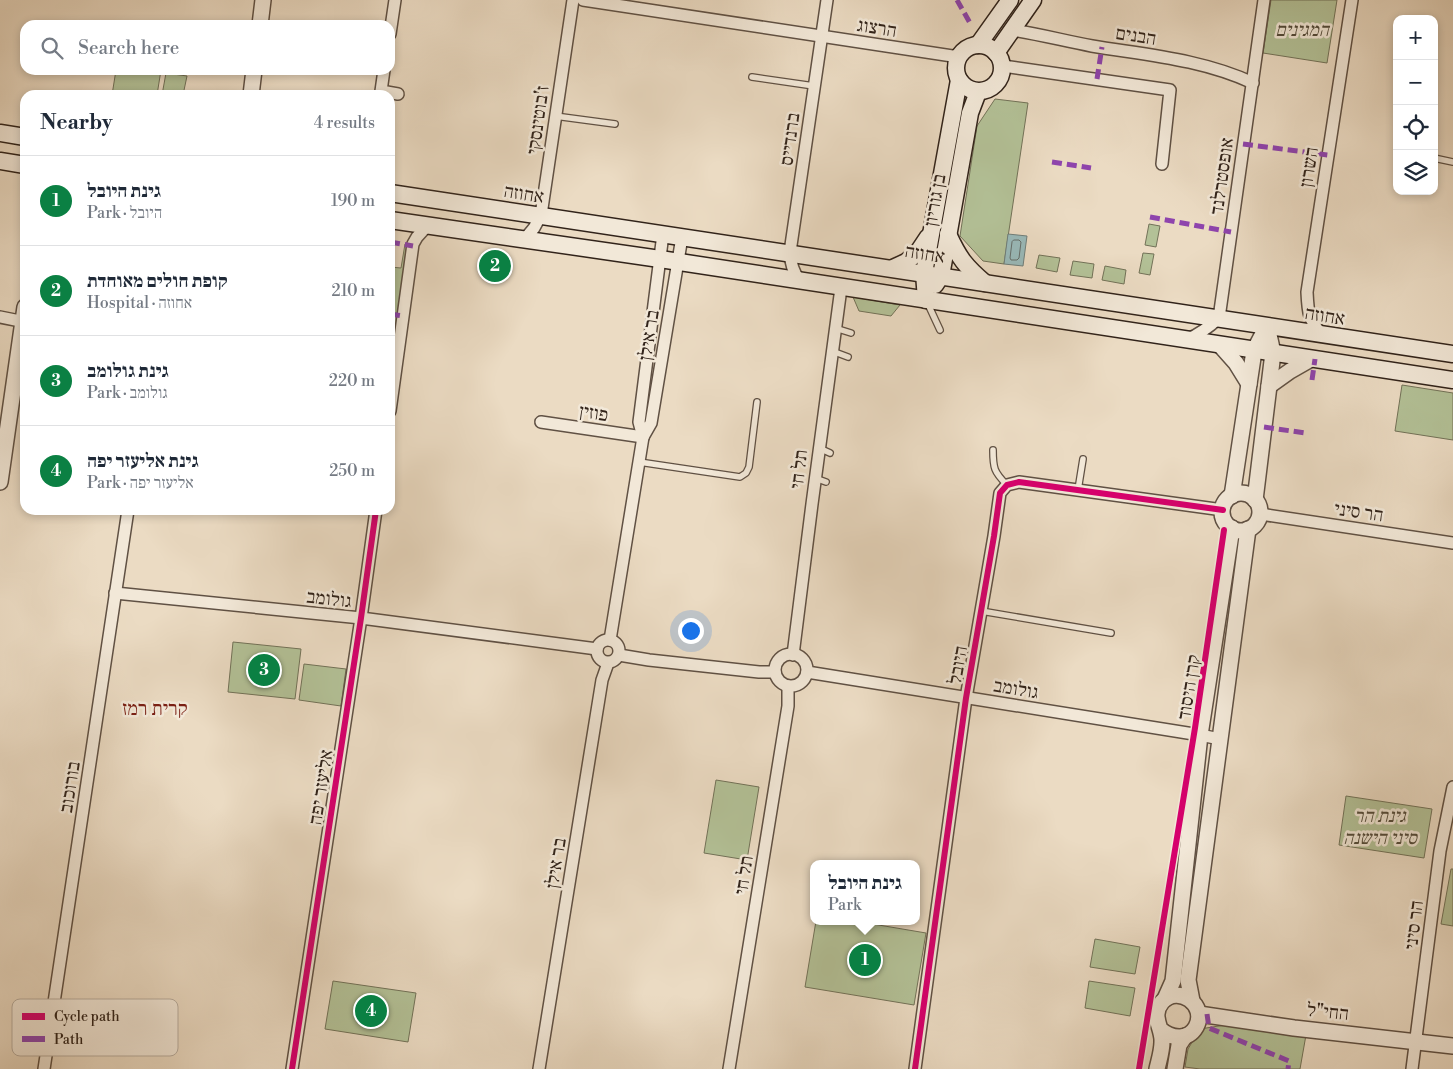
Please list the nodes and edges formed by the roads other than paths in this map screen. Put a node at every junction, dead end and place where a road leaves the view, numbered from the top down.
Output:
1 (263, 0) edge
2 (395, 0) edge
3 (573, 0) edge
4 (583, 0) edge
5 (827, 0) edge
6 (1010, 0) edge
7 (1033, 0) edge
8 (1264, 0) edge
9 (1352, 0) edge
10 (261, 20) edge
11 (392, 20) edge
12 (1012, 30) junction
13 (822, 36) junction
14 (978, 45) junction
15 (959, 57) junction
16 (1000, 59) junction
17 (253, 75) edge
18 (383, 75) edge
19 (752, 77) dead end
20 (959, 80) junction
21 (1253, 83) junction
22 (814, 86) junction
23 (252, 90) edge
24 (381, 90) edge
25 (978, 92) junction
26 (395, 94) edge
27 (398, 94) dead end
28 (555, 116) junction
29 (615, 124) dead end
30 (0, 133) edge
31 (20, 136) edge
32 (1438, 159) edge
33 (0, 161) edge
34 (1453, 162) edge
35 (20, 164) edge
36 (1162, 164) dead end
37 (395, 193) edge
38 (541, 215) junction
39 (395, 221) edge
40 (427, 226) junction
41 (931, 231) junction
42 (663, 234) junction
43 (948, 234) junction
44 (682, 237) junction
45 (524, 240) junction
46 (790, 252) junction
47 (660, 259) junction
48 (677, 262) junction
49 (893, 268) junction
50 (924, 273) junction
51 (941, 276) junction
52 (800, 281) junction
53 (985, 283) junction
54 (841, 288) junction
55 (926, 300) junction
56 (0, 317) edge
57 (20, 317) edge
58 (1219, 318) junction
59 (1267, 326) junction
60 (835, 328) junction
61 (940, 330) dead end
62 (851, 333) dead end
63 (1322, 334) junction
64 (1186, 339) junction
65 (20, 344) edge
66 (1220, 345) junction
67 (1254, 350) junction
68 (832, 351) junction
69 (1273, 353) junction
70 (1453, 354) edge
71 (848, 357) dead end
72 (1311, 359) junction
73 (395, 376) edge
74 (1453, 380) edge
75 (1249, 384) junction
76 (1269, 386) junction
77 (757, 402) dead end
78 (540, 422) dead end
79 (642, 437) junction
80 (819, 448) junction
81 (993, 450) dead end
82 (830, 453) dead end
83 (1083, 459) dead end
84 (639, 462) junction
85 (0, 482) edge
86 (1007, 486) junction
87 (1078, 490) junction
88 (1232, 496) junction
89 (1258, 507) junction
90 (1223, 510) junction
91 (127, 515) edge
92 (375, 515) edge
93 (1232, 528) junction
94 (1248, 530) junction
95 (1453, 543) edge
96 (116, 593) junction
97 (981, 611) junction
98 (361, 618) junction
99 (1111, 633) dead end
100 (610, 640) junction
101 (597, 649) junction
102 (619, 654) junction
103 (794, 654) junction
104 (608, 662) junction
105 (775, 672) junction
106 (807, 672) junction
107 (788, 686) junction
108 (966, 698) junction
109 (1200, 735) junction
110 (1220, 739) junction
111 (1453, 787) edge
112 (55, 999) edge
113 (1165, 999) junction
114 (1196, 1007) junction
115 (1160, 1029) junction
116 (1185, 1036) junction
117 (1416, 1041) junction
118 (1453, 1046) edge
119 (46, 1056) edge
120 (44, 1069) edge
121 (292, 1069) edge
122 (539, 1069) edge
123 (729, 1069) edge
124 (916, 1069) edge
125 (1157, 1069) edge
126 (1175, 1069) edge
127 (1412, 1069) edge

1 - 10 street
2 - 11 street
3 - 28 street, ז'בוטינסקי
4 - 13 street, הרצוג
5 - 13 street, ברנדייס
6 - 14 main road
7 - 12 main road
8 - 21 street, אופסטרלנד
9 - 63 street, השרון
12 - 16 main road
12 - 21 street, הבנים
13 - 15 street, הרצוג
13 - 22 street, ברנדייס
14 - 15 main road
14 - 16 main road
15 - 20 main road
16 - 25 main road
16 - 36 street
17 - 23 street
18 - 24 street
19 - 22 lane
20 - 25 main road
20 - 41 main road, בן גוריון
21 - 58 street, אופסטרלנד
22 - 46 street, ברנדייס
25 - 43 main road, בן גוריון
26 - 27 street
28 - 29 lane
28 - 38 street, ז'בוטינסקי
30 - 31 main road
32 - 34 lane
33 - 35 main road
37 - 38 main road, אחוזה
38 - 42 main road, אחוזה
38 - 45 street, ז'בוטינסקי
39 - 40 main road
40 - 45 main road
40 - 73 street
41 - 49 main road
41 - 50 main road, בן גוריון
42 - 44 main road, אחוזה
42 - 47 street, בר אילן
43 - 51 main road, בן גוריון
43 - 53 main road
44 - 46 main road, אחוזה
44 - 48 street, בר אילן
45 - 47 main road
46 - 49 main road, אחוזה
46 - 52 street, ברנדייס
47 - 48 main road
47 - 79 street, בר אילן
48 - 52 main road
48 - 79 street, בר אילן
49 - 50 main road, אחוזה
50 - 51 main road, אחוזה
50 - 55 main road, בן גוריון
51 - 53 main road, אחוזה
51 - 55 main road, בן גוריון
52 - 54 main road
53 - 58 main road, אחוזה
54 - 55 main road
54 - 60 street, תל חי
55 - 61 lane
55 - 64 main road
56 - 57 street
58 - 59 main road, אחוזה
58 - 64 street
59 - 63 main road, אחוזה
59 - 67 street
59 - 69 street
60 - 62 lane
60 - 68 street, תל חי
63 - 70 main road, אחוזה
64 - 66 main road
65 - 85 street
66 - 67 main road
66 - 75 street
67 - 69 main road
67 - 75 street
68 - 71 lane
68 - 80 street, תל חי
69 - 72 main road
69 - 76 street
72 - 74 main road
72 - 76 street
75 - 88 street
76 - 89 street
77 - 84 lane
78 - 79 street, פוזין
79 - 84 street, בר אילן
80 - 82 lane
80 - 103 street, תל חי
81 - 86 lane
83 - 87 lane
84 - 100 street, בר אילן
86 - 87 street
86 - 97 street, היובל
87 - 90 street
88 - 89 street
88 - 90 street
89 - 94 street
89 - 95 street, הר סיני
90 - 93 street
91 - 96 street, בורוכוב
92 - 98 street, אליעזר יפה
93 - 94 street
93 - 109 street, קרן היסוד
94 - 110 street, קרן היסוד
96 - 98 street, גולומב
96 - 112 street, בורוכוב
97 - 99 lane
97 - 108 street, היובל
98 - 101 street, גולומב
98 - 121 street, אליעזר יפה
100 - 101 street
100 - 102 street
101 - 104 street
102 - 104 street
102 - 105 street
103 - 105 street
103 - 106 street
104 - 122 street, בר אילן
105 - 107 street
106 - 107 street
106 - 108 street, גולומב
107 - 123 street, תל חי
108 - 109 street, גולומב
108 - 124 street, היובל
109 - 110 street, גולומב
109 - 113 street, קרן היסוד
110 - 114 street, קרן היסוד
111 - 117 street, הר סיני
113 - 114 street
113 - 115 street
114 - 116 street
114 - 117 street, החי"ל
115 - 116 street
115 - 125 street
116 - 126 street
117 - 118 street, החי"ל
117 - 127 street, הר סיני
119 - 120 street, בורוכוב

